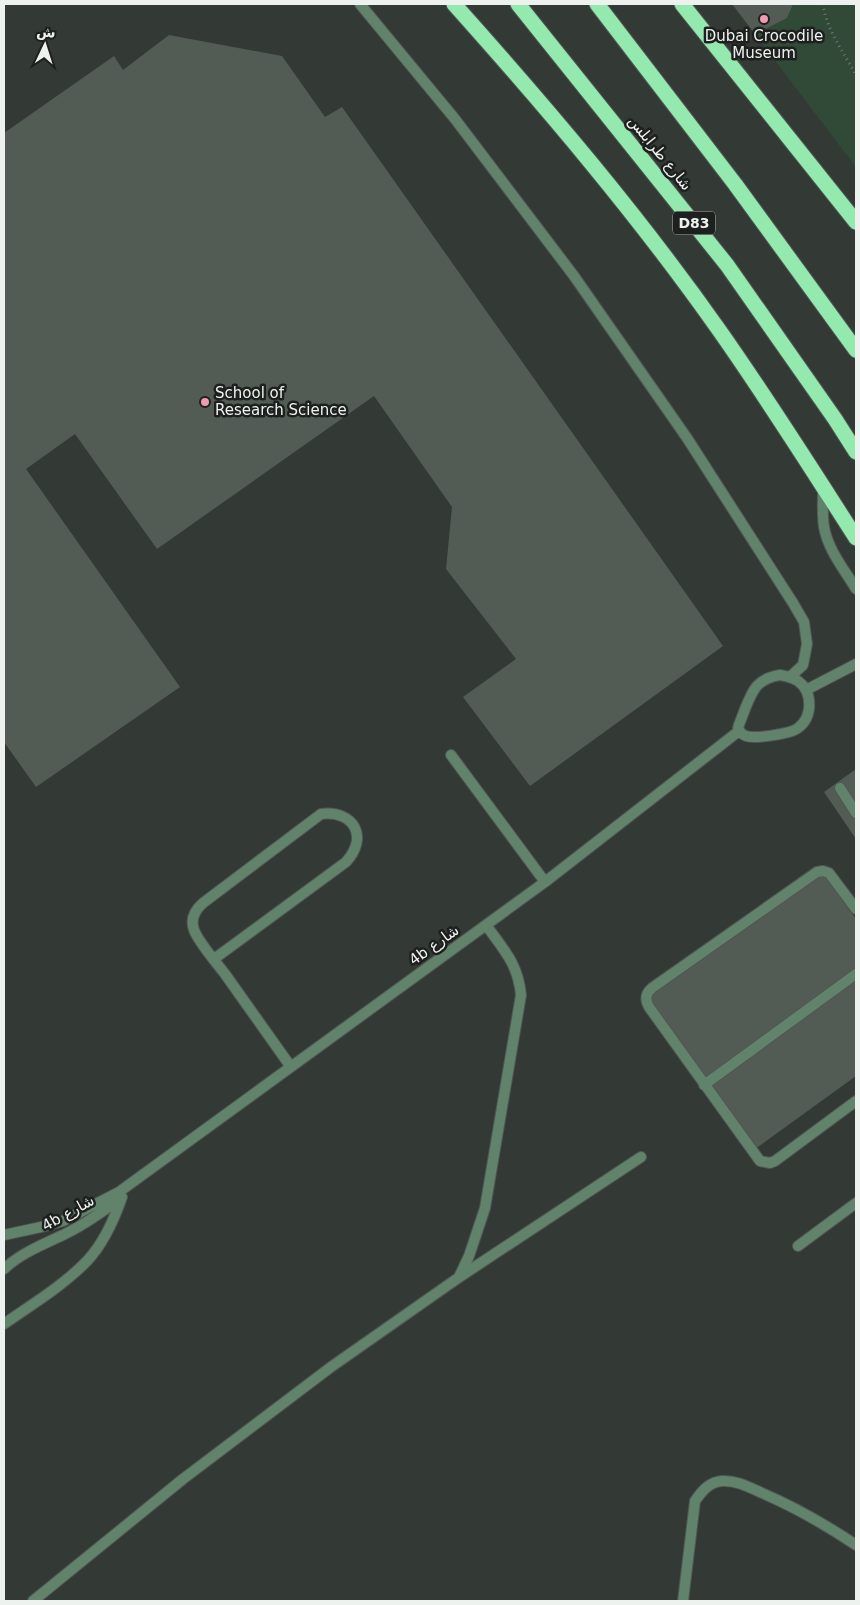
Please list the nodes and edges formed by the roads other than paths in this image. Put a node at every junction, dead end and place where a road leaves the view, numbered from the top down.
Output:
1 (360, 4) edge
2 (454, 4) edge
3 (518, 4) edge
4 (596, 4) edge
5 (682, 4) edge
6 (856, 222) edge
7 (856, 350) edge
8 (856, 452) edge
9 (823, 487) junction
10 (856, 538) edge
11 (856, 589) edge
12 (856, 664) edge
13 (790, 677) junction
14 (806, 690) junction
15 (739, 731) junction
16 (452, 755) dead end
17 (840, 788) dead end
18 (856, 813) edge
19 (545, 882) junction
20 (856, 909) edge
21 (486, 925) junction
22 (214, 959) junction
23 (856, 974) edge
24 (291, 1067) junction
25 (704, 1085) junction
26 (856, 1101) edge
27 (641, 1157) dead end
28 (142, 1176) junction
29 (122, 1197) junction
30 (856, 1203) edge
31 (4, 1235) edge
32 (798, 1246) dead end
33 (4, 1269) edge
34 (458, 1278) junction
35 (4, 1324) edge
36 (856, 1545) edge
37 (33, 1601) edge
38 (683, 1601) edge

1 - 13 lane
2 - 9 highway
3 - 8 highway, شارع طرابلس / D83
4 - 7 highway
5 - 6 highway
9 - 10 highway
9 - 11 lane
12 - 14 lane
13 - 14 lane
13 - 15 lane
14 - 15 lane
15 - 19 lane, 4b شارع
16 - 19 lane
17 - 18 lane
19 - 21 lane, 4b شارع
20 - 25 lane
21 - 24 lane, 4b شارع
21 - 34 lane
22 - 22 lane
22 - 24 lane
23 - 25 lane
24 - 28 lane, 4b شارع
25 - 26 lane
27 - 34 lane
28 - 29 lane, 4b شارع
28 - 31 lane, 4b شارع
29 - 33 lane, 4b شارع
29 - 35 lane
30 - 32 lane
34 - 37 lane
36 - 38 lane

